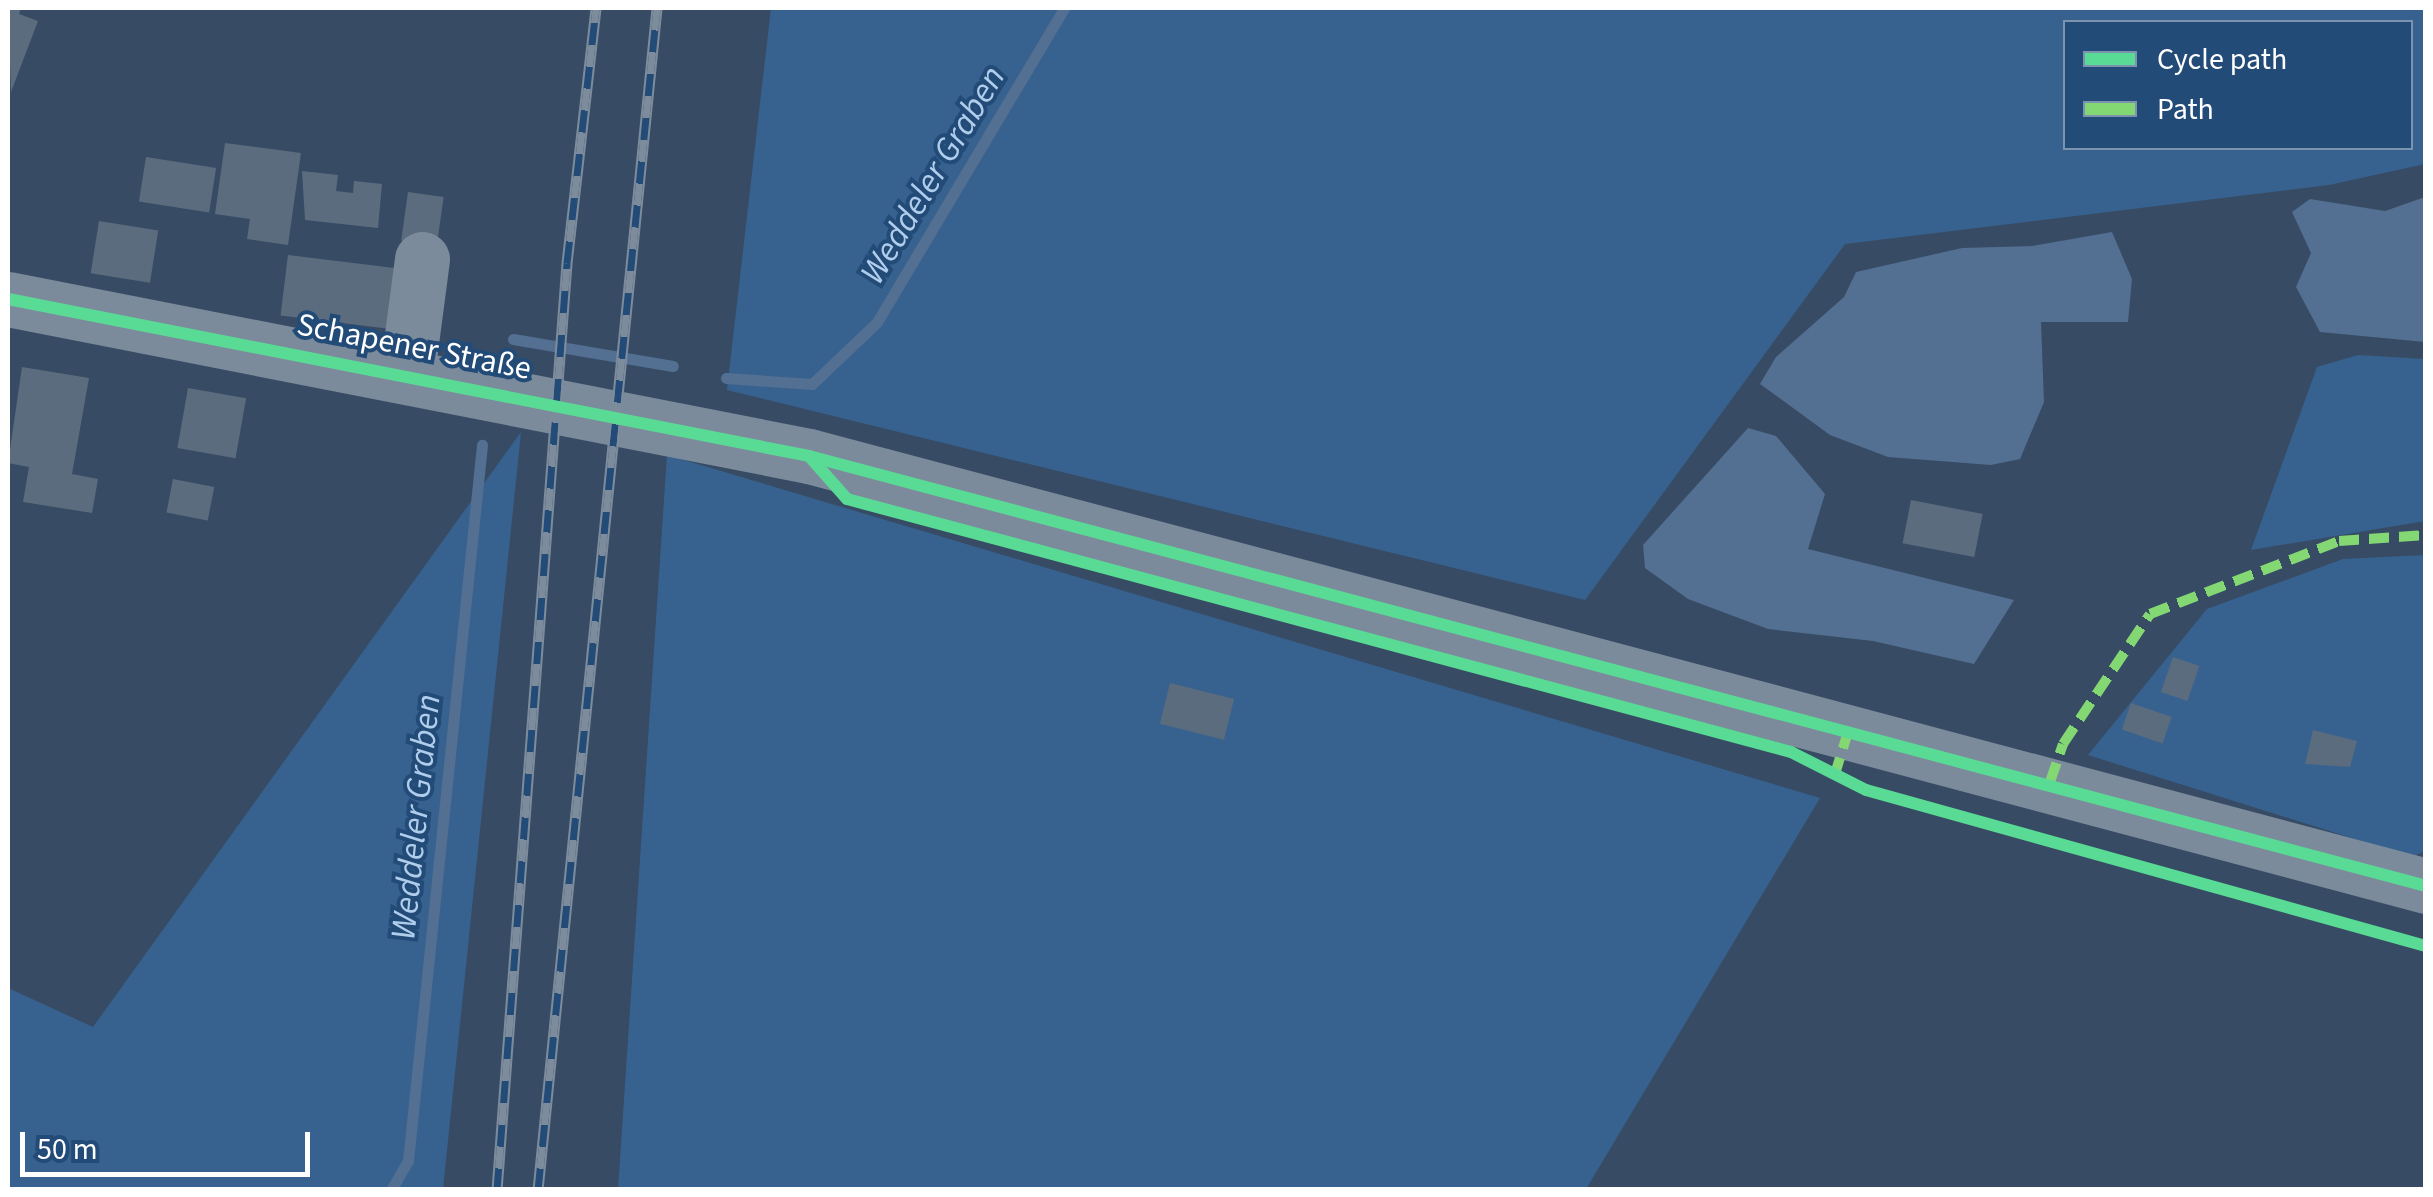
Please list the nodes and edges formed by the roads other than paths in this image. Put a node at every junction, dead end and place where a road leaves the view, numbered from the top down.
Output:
1 (422, 259) dead end
2 (8, 299) edge
3 (407, 372) junction
4 (2426, 886) edge

1 - 3 street
2 - 3 street, Schapener Straße
3 - 4 street, Schapener Straße

